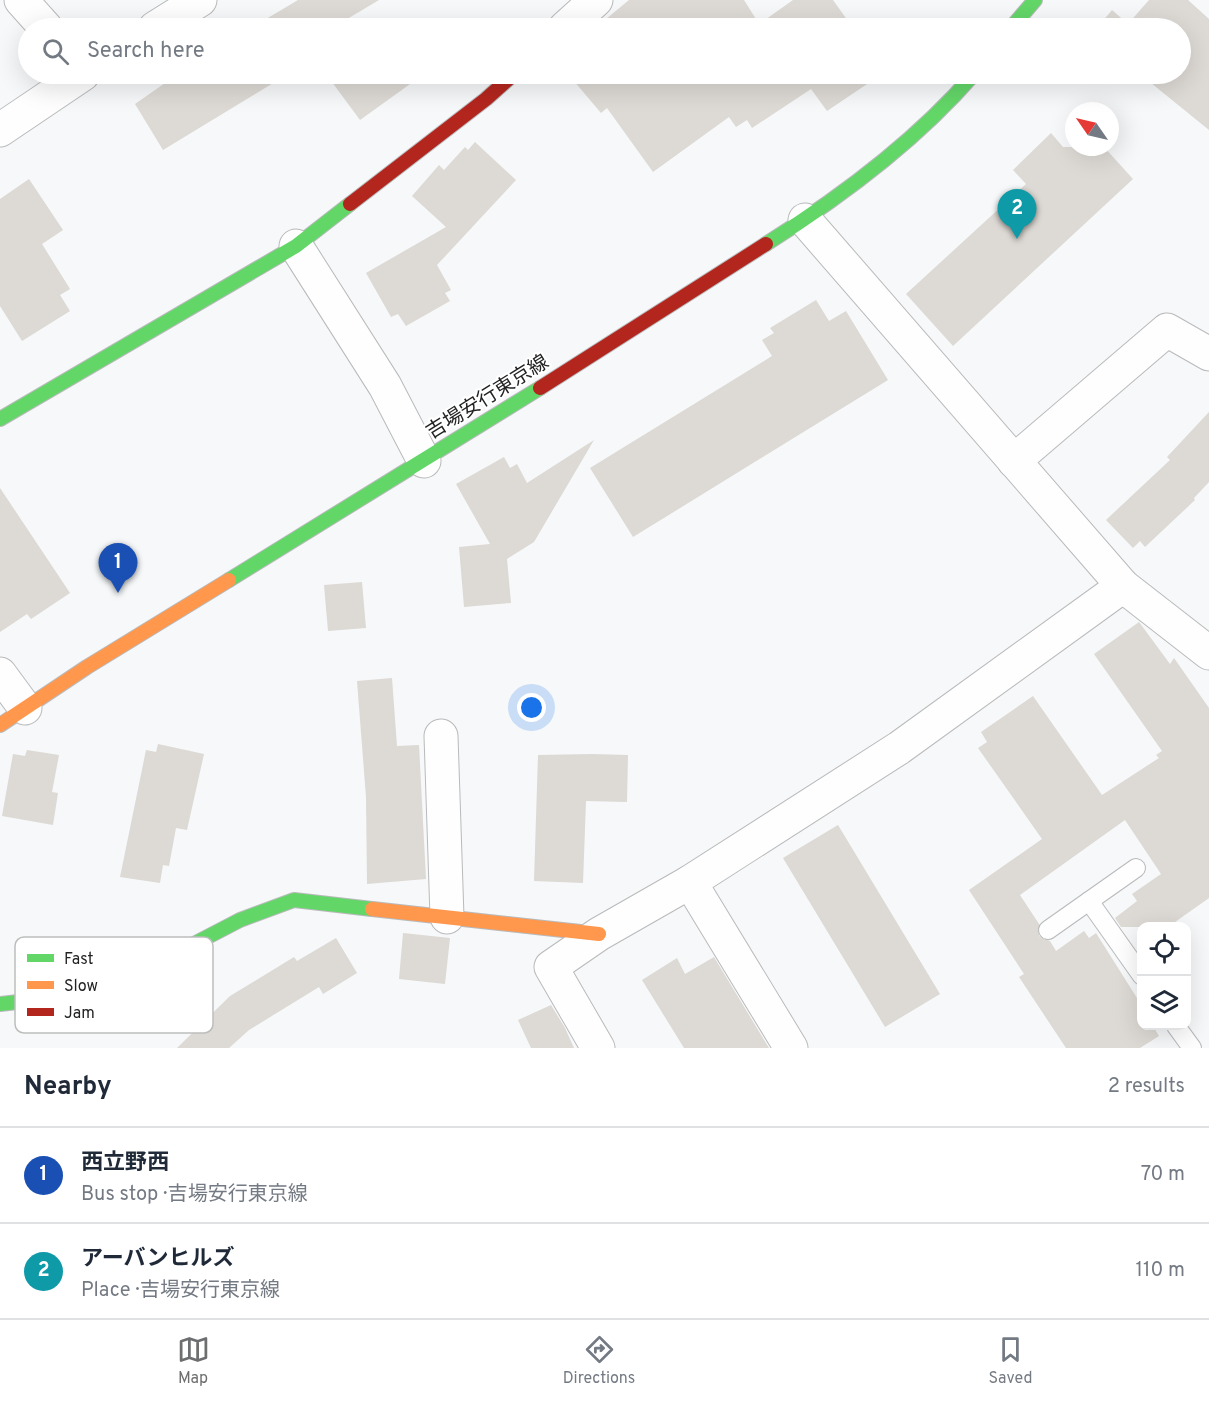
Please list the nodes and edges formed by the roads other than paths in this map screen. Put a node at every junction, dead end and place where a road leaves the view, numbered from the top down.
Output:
1 (21, 0) edge
2 (200, 0) edge
3 (596, 0) edge
4 (1035, 0) edge
5 (37, 18) edge
6 (171, 18) edge
7 (576, 18) edge
8 (1020, 18) edge
9 (68, 84) edge
10 (501, 84) edge
11 (965, 84) edge
12 (0, 130) edge
13 (805, 220) junction
14 (296, 246) junction
15 (1209, 354) edge
16 (0, 419) edge
17 (424, 461) junction
18 (1014, 461) junction
19 (1123, 586) junction
20 (1209, 653) edge
21 (0, 674) edge
22 (12, 716) edge
23 (441, 736) dead end
24 (1136, 868) dead end
25 (690, 882) junction
26 (1089, 901) junction
27 (447, 917) junction
28 (1048, 930) dead end
29 (599, 934) junction
30 (207, 937) edge
31 (1137, 969) edge
32 (15, 1002) edge
33 (0, 1004) edge
34 (1179, 1030) edge
35 (598, 1048) edge
36 (791, 1048) edge
37 (1192, 1048) edge

1 - 5 street
2 - 6 street
3 - 7 street
4 - 8 street
9 - 12 street
10 - 14 street
11 - 13 street, 吉場安行東京線
13 - 17 street, 吉場安行東京線
13 - 18 street
14 - 16 street
14 - 17 street
15 - 18 street
17 - 22 street, 吉場安行東京線
18 - 19 street
19 - 20 street
19 - 25 street
21 - 22 street
23 - 27 street
24 - 26 lane
25 - 29 street
25 - 36 street
26 - 28 lane
26 - 31 lane
27 - 29 street
27 - 30 street
29 - 35 street
32 - 33 street
34 - 37 lane

